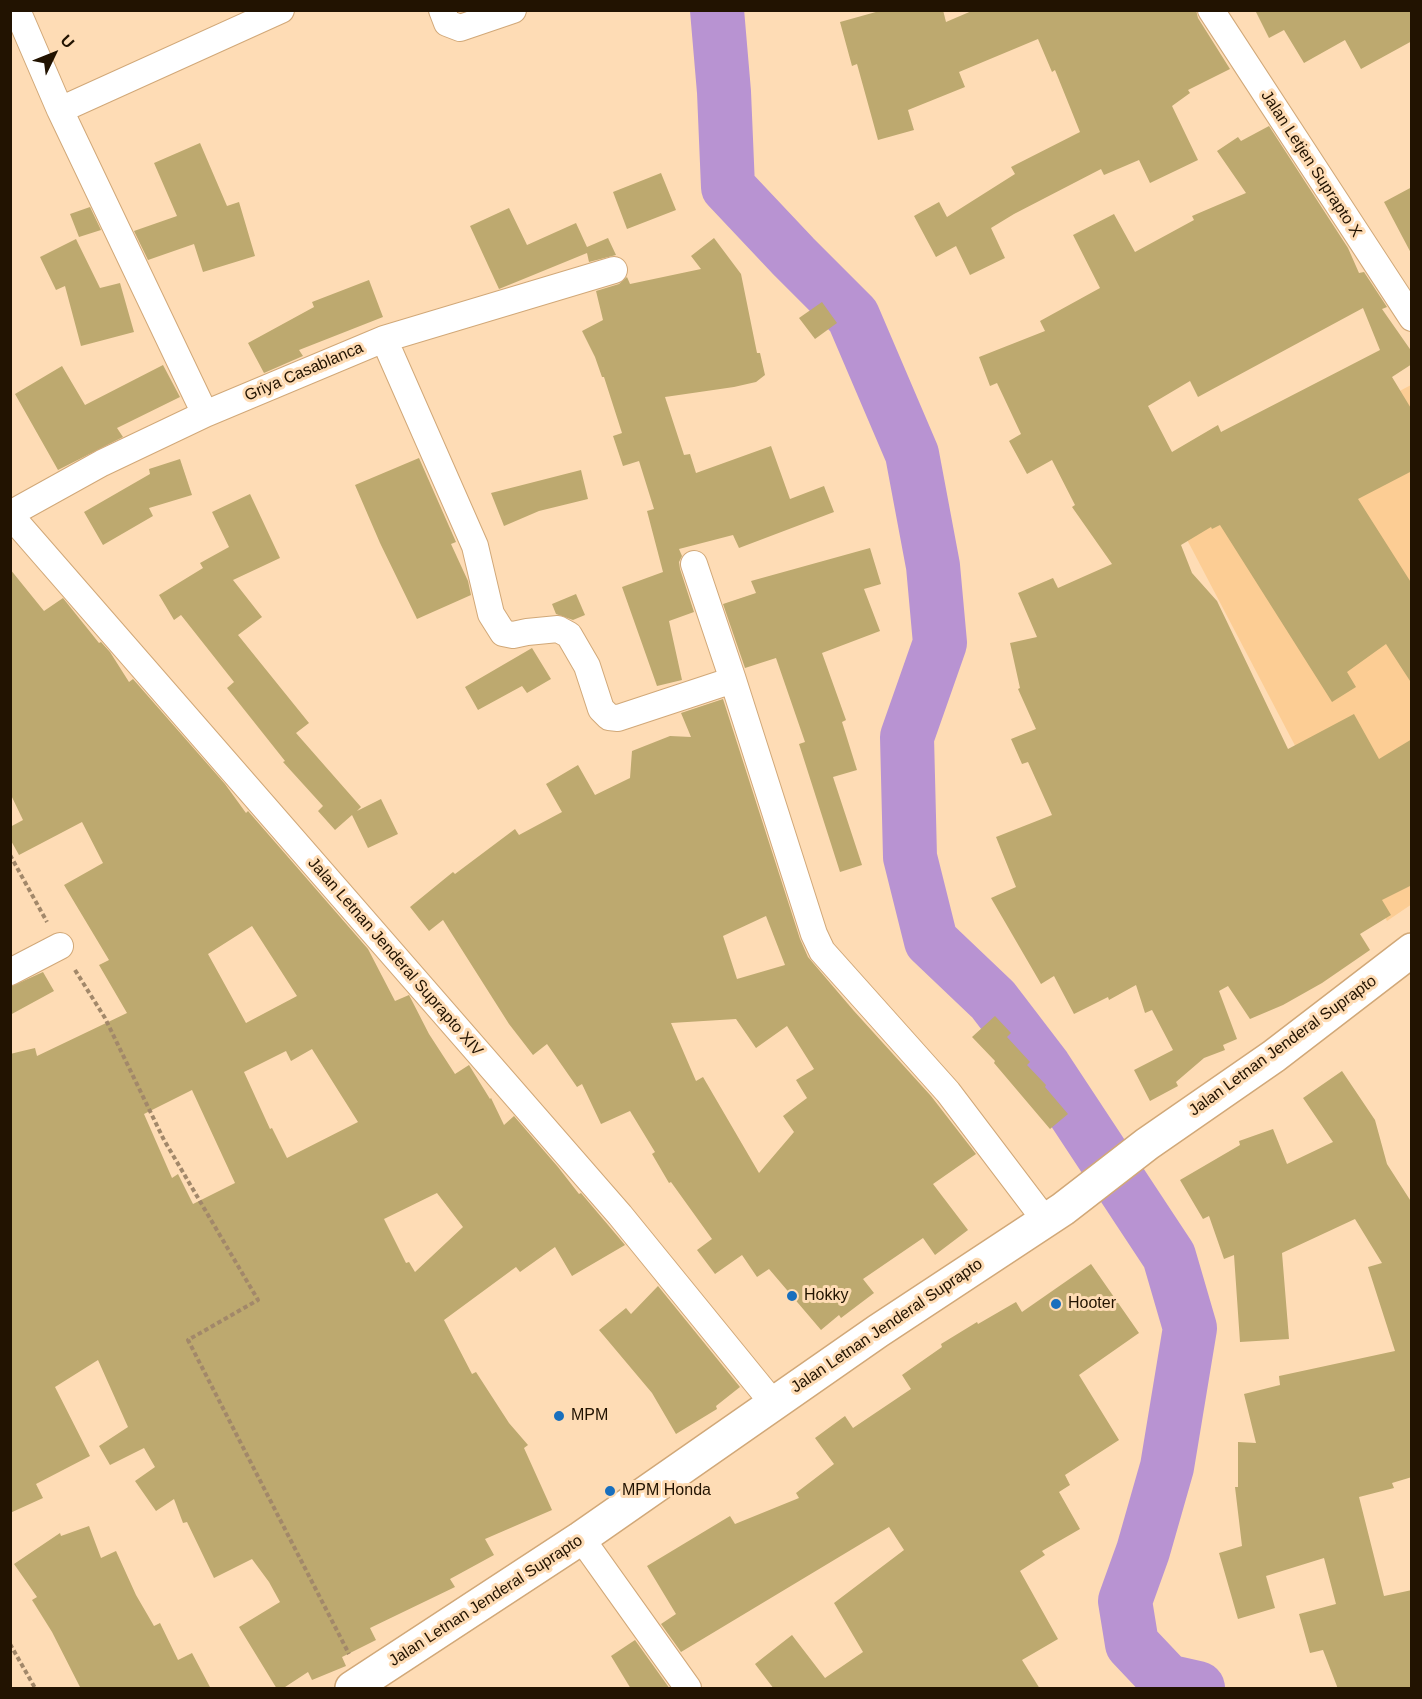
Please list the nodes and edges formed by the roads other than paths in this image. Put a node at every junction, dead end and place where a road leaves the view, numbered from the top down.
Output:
1 (16, 10) edge
2 (281, 10) edge
3 (442, 10) edge
4 (513, 10) edge
5 (1210, 10) edge
6 (60, 110) junction
7 (614, 270) dead end
8 (1412, 318) edge
9 (384, 339) junction
10 (205, 414) junction
11 (10, 515) edge
12 (694, 564) dead end
13 (733, 680) junction
14 (60, 946) road end
15 (1412, 950) edge
16 (10, 972) edge
17 (1054, 1214) junction
18 (773, 1403) junction
19 (580, 1538) junction
20 (357, 1685) edge
21 (688, 1689) edge

1 - 6 street
2 - 6 street
3 - 4 street
5 - 8 street, Jalan Letjen Suprapto X
6 - 10 street
7 - 9 street, Griya Casablanca
9 - 10 street, Griya Casablanca
9 - 13 street
10 - 11 street, Griya Casablanca
11 - 18 street, Jalan Letnan Jenderal Suprapto XIV
12 - 13 street
13 - 17 street
14 - 16 street
15 - 17 main road, Jalan Letnan Jenderal Suprapto
17 - 18 main road, Jalan Letnan Jenderal Suprapto
18 - 19 main road, Jalan Letnan Jenderal Suprapto
19 - 20 main road, Jalan Letnan Jenderal Suprapto
19 - 21 street

